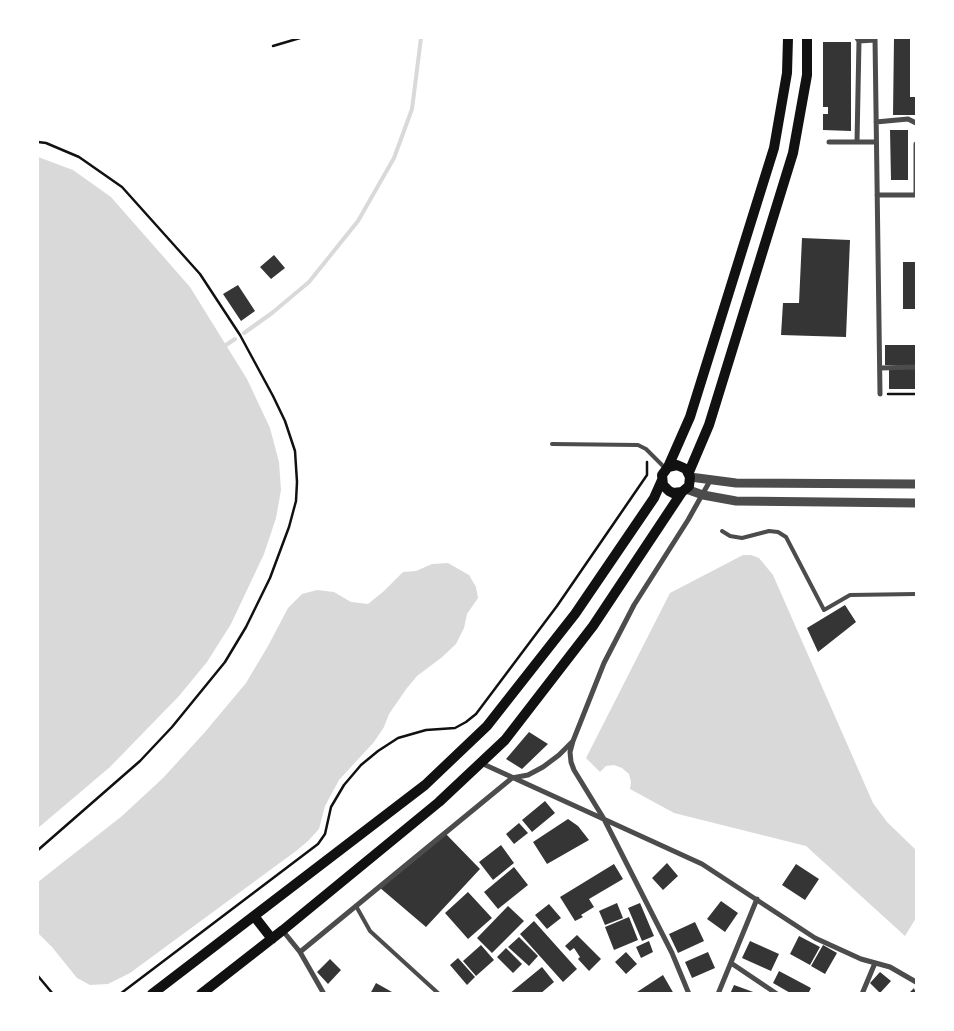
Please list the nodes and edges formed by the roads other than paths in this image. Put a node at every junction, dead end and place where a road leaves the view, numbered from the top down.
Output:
1 (788, 38) edge
2 (807, 38) edge
3 (858, 39) edge
4 (875, 39) edge
5 (876, 122) junction
6 (916, 123) edge
7 (829, 142) dead end
8 (857, 142) junction
9 (876, 142) junction
10 (916, 144) edge
11 (916, 178) edge
12 (877, 194) junction
13 (916, 195) edge
14 (916, 367) edge
15 (880, 368) junction
16 (880, 394) road end
17 (552, 444) dead end
18 (667, 468) junction
19 (690, 475) junction
20 (711, 479) junction
21 (662, 480) junction
22 (916, 484) edge
23 (684, 491) junction
24 (703, 496) junction
25 (916, 502) edge
26 (722, 531) dead end
27 (916, 594) edge
28 (573, 741) junction
29 (481, 764) junction
30 (512, 778) junction
31 (604, 819) junction
32 (757, 899) junction
33 (356, 906) junction
34 (254, 916) junction
35 (282, 930) junction
36 (272, 938) junction
37 (300, 952) junction
38 (730, 963) junction
39 (875, 963) junction
40 (916, 982) edge
41 (152, 994) edge
42 (201, 994) edge
43 (324, 994) edge
44 (439, 994) edge
45 (689, 994) edge
46 (718, 994) edge
47 (777, 994) edge
48 (862, 994) edge

1 - 18 main road
2 - 19 main road
3 - 4 street
3 - 8 street
4 - 5 street
5 - 6 street
5 - 9 street
7 - 8 street
8 - 9 street
9 - 12 street
10 - 11 street
11 - 13 street
12 - 13 street
12 - 15 street
14 - 15 street
15 - 16 street
17 - 18 lane
18 - 19 main road
18 - 21 main road
19 - 20 street
19 - 23 main road
20 - 22 street
20 - 24 street
21 - 23 main road
21 - 34 main road
23 - 24 street
23 - 29 main road
24 - 25 street
24 - 28 street
26 - 27 lane
28 - 30 street
28 - 31 street
29 - 30 street
29 - 35 main road
30 - 31 street
30 - 33 street
31 - 32 street
31 - 45 street
32 - 38 street
32 - 39 street
33 - 37 street
33 - 44 lane
34 - 36 main road
34 - 41 main road
35 - 36 main road
35 - 37 street
36 - 42 main road
37 - 43 street
38 - 46 street
38 - 47 street
39 - 40 street
39 - 48 street

